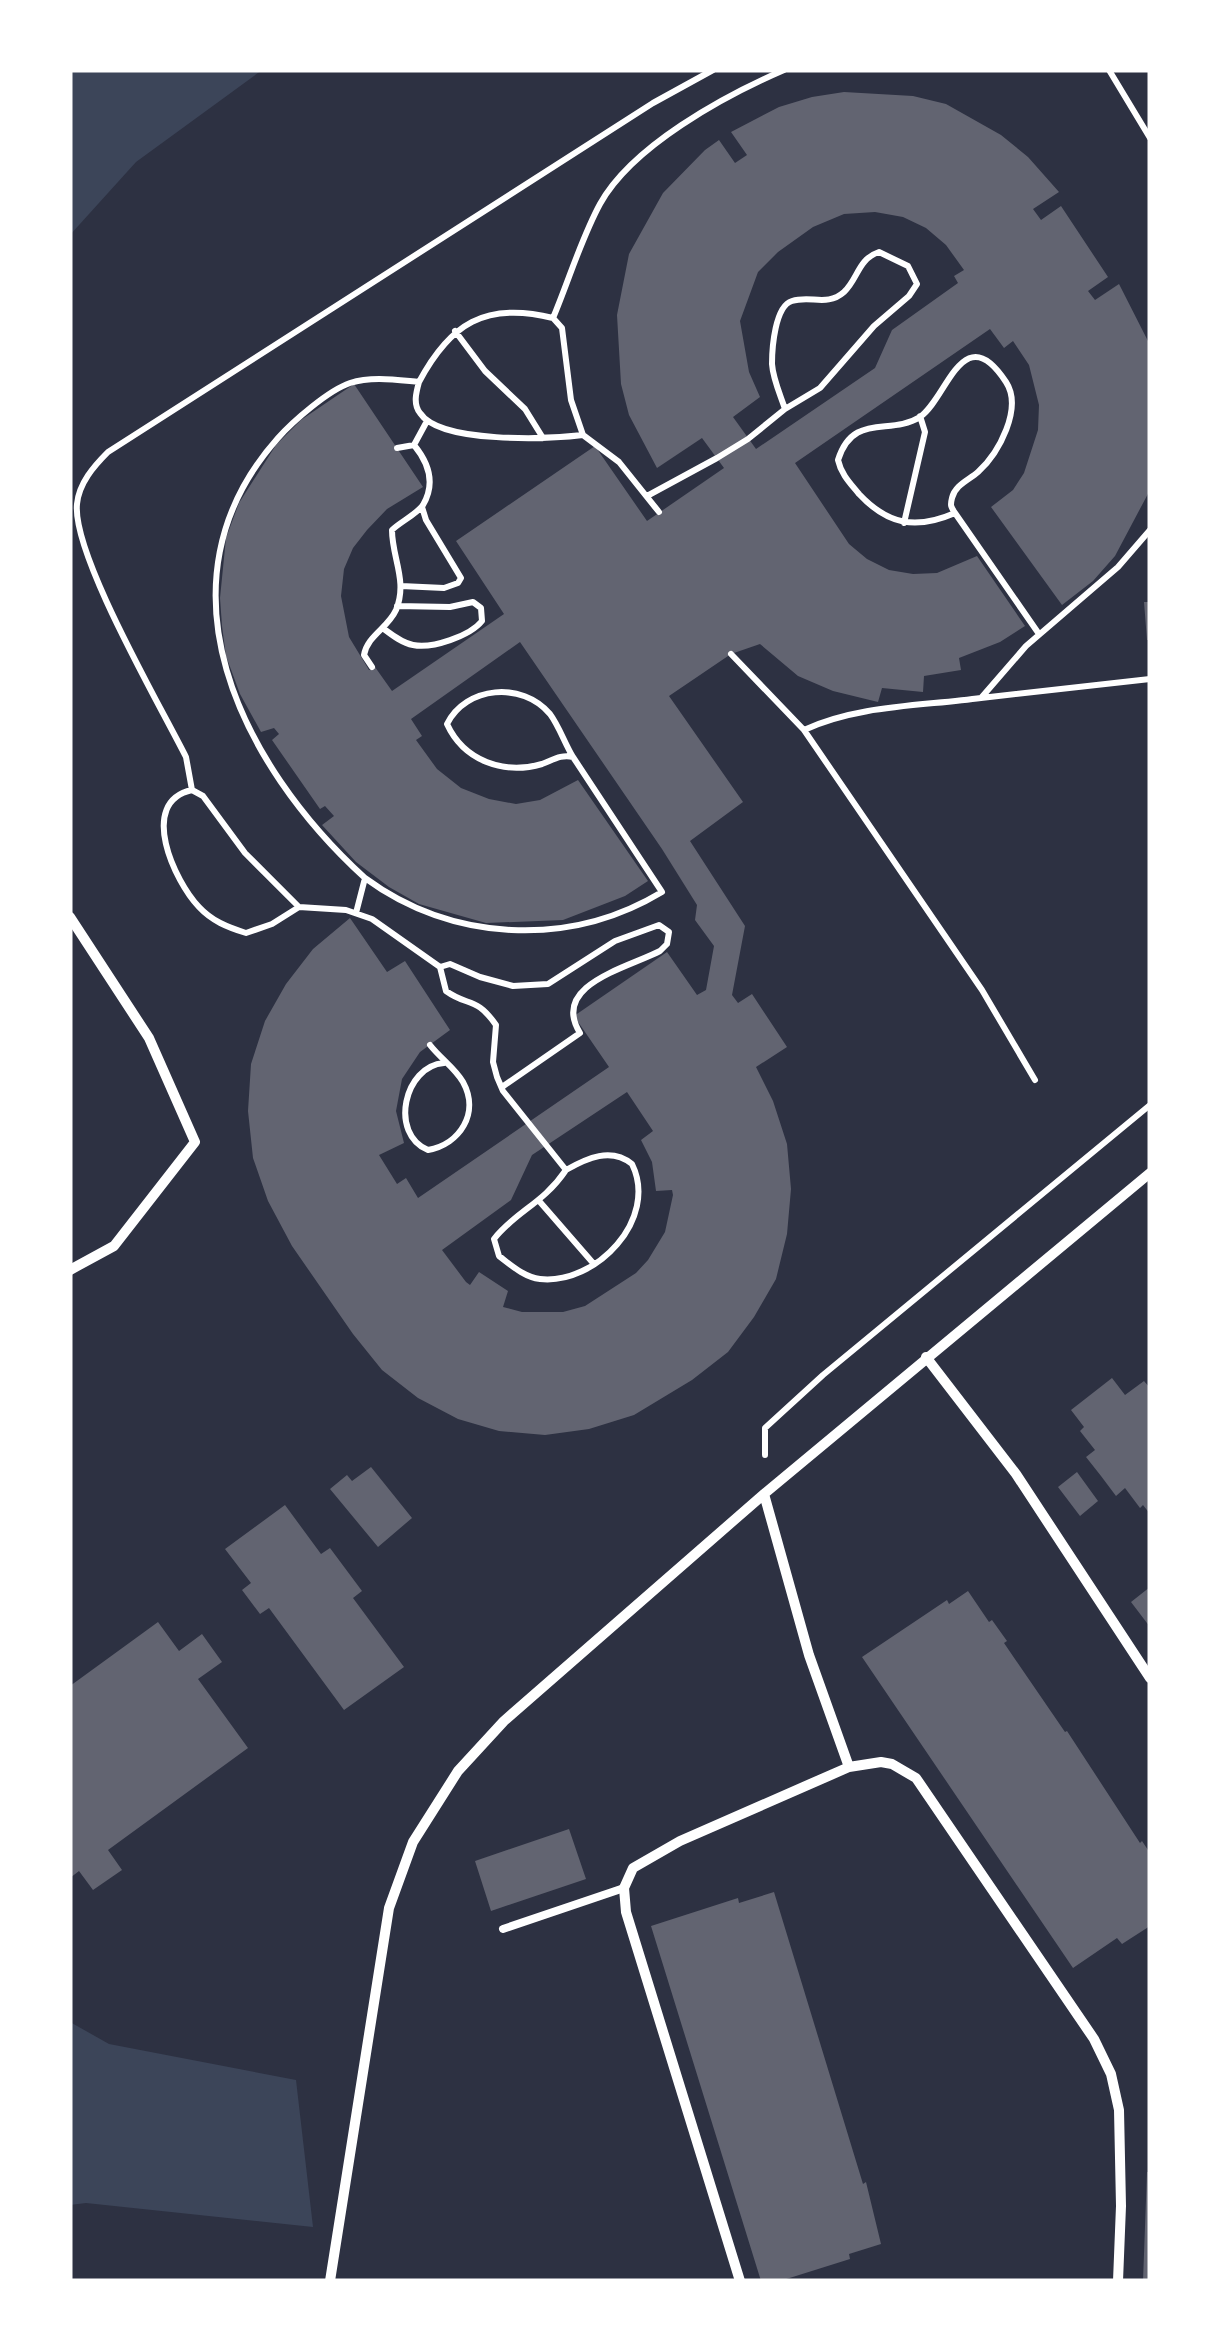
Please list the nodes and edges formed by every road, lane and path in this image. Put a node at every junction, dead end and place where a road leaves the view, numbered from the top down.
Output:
1 (713, 70) edge
2 (784, 70) edge
3 (1108, 70) edge
4 (1150, 138) edge
5 (553, 318) junction
6 (455, 331) junction
7 (419, 382) junction
8 (785, 408) junction
9 (920, 416) junction
10 (427, 421) junction
11 (583, 434) junction
12 (543, 439) junction
13 (414, 445) junction
14 (397, 448) dead end
15 (646, 496) junction
16 (422, 507) junction
17 (660, 512) dead end
18 (954, 512) junction
19 (904, 523) junction
20 (1150, 530) edge
21 (401, 586) junction
22 (397, 606) junction
23 (384, 629) junction
24 (1039, 634) junction
25 (731, 654) dead end
26 (372, 668) dead end
27 (1150, 680) edge
28 (981, 698) junction
29 (804, 730) junction
30 (572, 758) junction
31 (192, 790) junction
32 (365, 878) junction
33 (299, 907) junction
34 (356, 913) junction
35 (70, 918) edge
36 (440, 967) junction
37 (430, 1046) dead end
38 (444, 1062) junction
39 (1035, 1080) dead end
40 (502, 1087) junction
41 (1150, 1105) edge
42 (566, 1170) junction
43 (1150, 1173) edge
44 (540, 1202) junction
45 (593, 1263) junction
46 (70, 1270) edge
47 (926, 1357) junction
48 (764, 1494) junction
49 (1150, 1678) edge
50 (849, 1767) junction
51 (624, 1888) junction
52 (504, 1929) dead end
53 (330, 2281) edge
54 (740, 2281) edge
55 (1118, 2281) edge

1 - 31 path
2 - 5 path
3 - 4 path
5 - 6 path
5 - 11 path
6 - 7 path
6 - 12 path
7 - 10 path
7 - 32 path
8 - 8 path
8 - 15 path
9 - 18 path
9 - 19 path
9 - 19 path
10 - 12 path
10 - 13 path
11 - 12 path
11 - 15 path
13 - 14 path
13 - 16 path
15 - 17 path
16 - 21 path
16 - 21 path
18 - 19 path
18 - 24 path
20 - 24 path
21 - 22 path
22 - 23 path
22 - 23 path
23 - 26 path
24 - 28 path
25 - 29 path
27 - 28 path
28 - 29 path
29 - 39 path
30 - 30 path
30 - 32 path
31 - 33 path
31 - 33 path
32 - 34 path
33 - 34 path
34 - 36 path
35 - 46 street
36 - 40 path
36 - 40 path
37 - 38 path
38 - 38 path
40 - 42 path
41 - 48 path
42 - 44 path
42 - 45 path
43 - 47 street
44 - 45 path
44 - 45 path
47 - 48 street
47 - 49 street
48 - 50 street
48 - 53 street
50 - 51 street
50 - 55 street
51 - 52 lane
51 - 54 street

